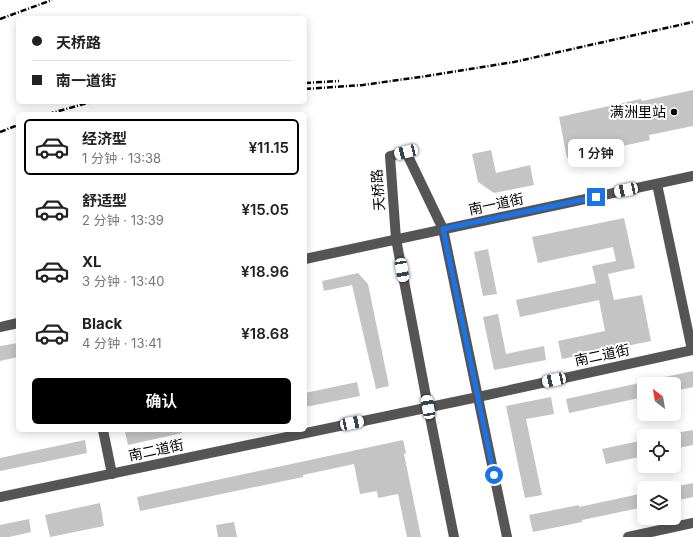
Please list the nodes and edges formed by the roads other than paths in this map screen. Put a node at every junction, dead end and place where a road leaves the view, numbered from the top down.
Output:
1 (693, 176) edge
2 (657, 184) junction
3 (443, 229) junction
4 (396, 239) junction
5 (307, 259) edge
6 (16, 323) edge
7 (0, 327) edge
8 (693, 350) edge
9 (478, 397) junction
10 (428, 407) junction
11 (103, 432) edge
12 (112, 474) junction
13 (0, 497) edge
14 (693, 523) edge
15 (454, 537) edge
16 (507, 537) edge
17 (628, 537) edge

1 - 2 street, 南一道街
2 - 3 street, 南一道街
2 - 8 street
3 - 4 street, 南一道街
3 - 4 street, 天桥路
3 - 9 street, 天桥路
4 - 5 street, 南一道街
4 - 10 street, 天桥路
6 - 7 street
8 - 9 street, 南二道街
9 - 10 street, 南二道街
9 - 16 street, 天桥路
10 - 12 street, 南二道街
10 - 15 street, 天桥路
11 - 12 street
12 - 13 street, 南二道街
14 - 17 street

